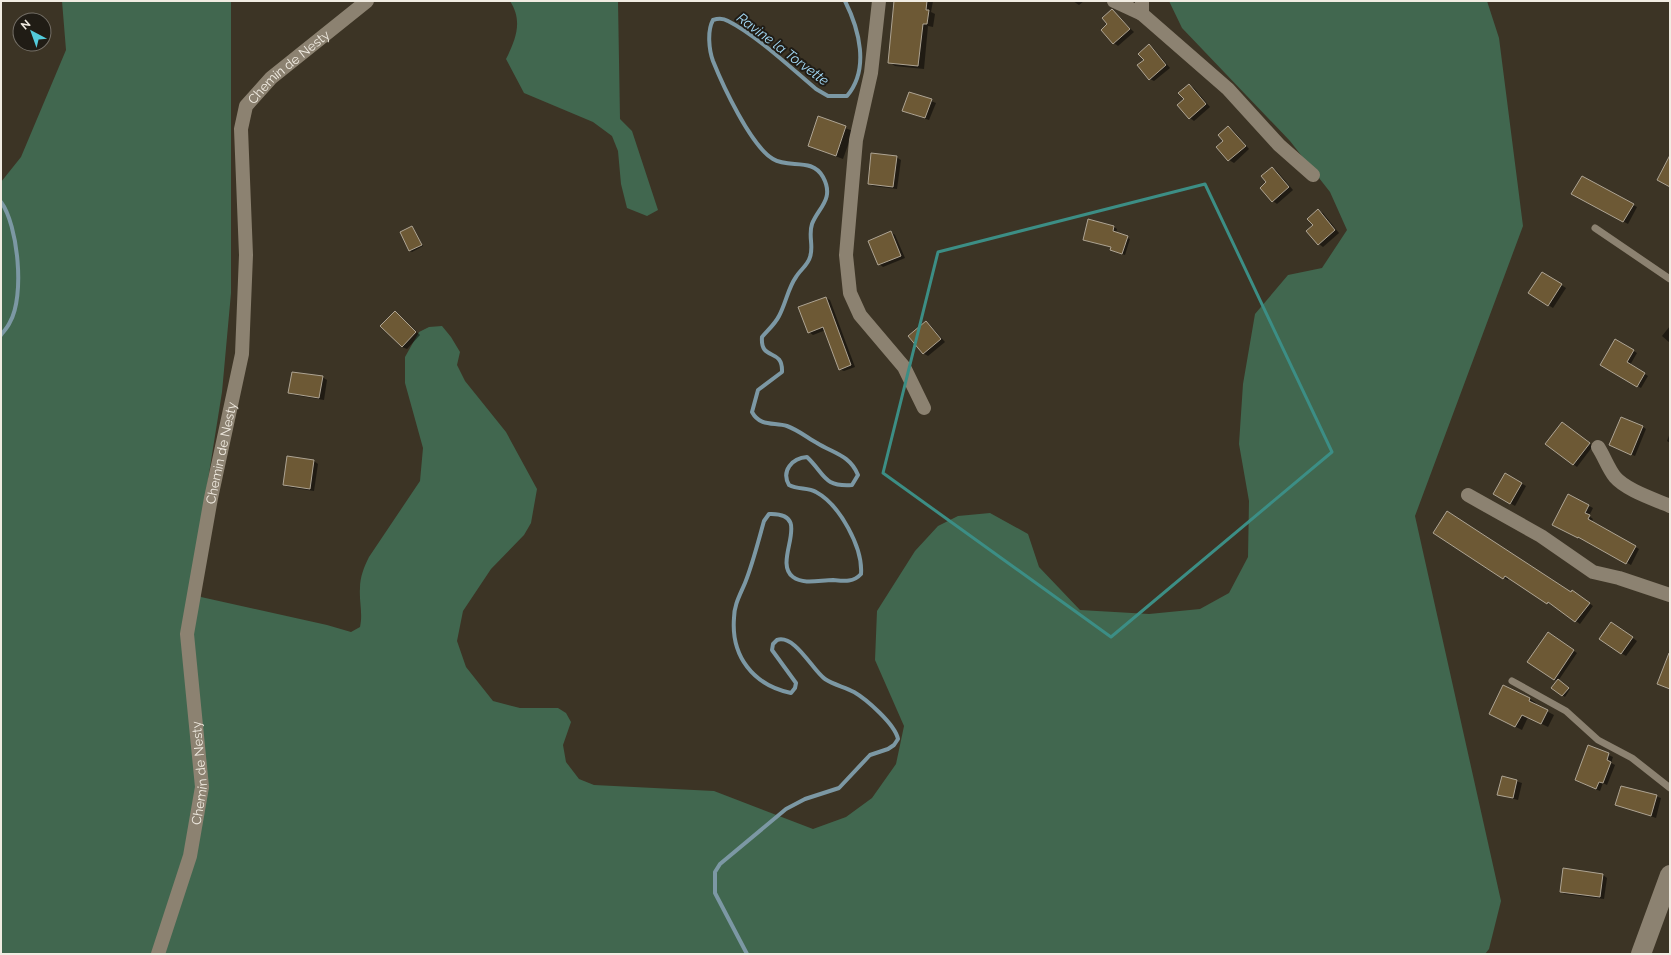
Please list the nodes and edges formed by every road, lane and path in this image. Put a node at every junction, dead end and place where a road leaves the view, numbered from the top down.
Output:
1 (367, 1) edge
2 (879, 1) edge
3 (1114, 1) edge
4 (1142, 8) edge
5 (1313, 175) dead end
6 (1595, 228) dead end
7 (1670, 279) edge
8 (924, 408) dead end
9 (1598, 447) dead end
10 (1468, 496) dead end
11 (1670, 506) edge
12 (1670, 595) edge
13 (1512, 681) dead end
14 (1670, 788) edge
15 (1670, 875) edge
16 (158, 954) edge
17 (1641, 954) edge

1 - 16 street, Chemin de Nesty
2 - 8 street
3 - 4 street
4 - 5 street
6 - 7 lane
9 - 11 street
10 - 12 street
13 - 14 lane
15 - 17 street

